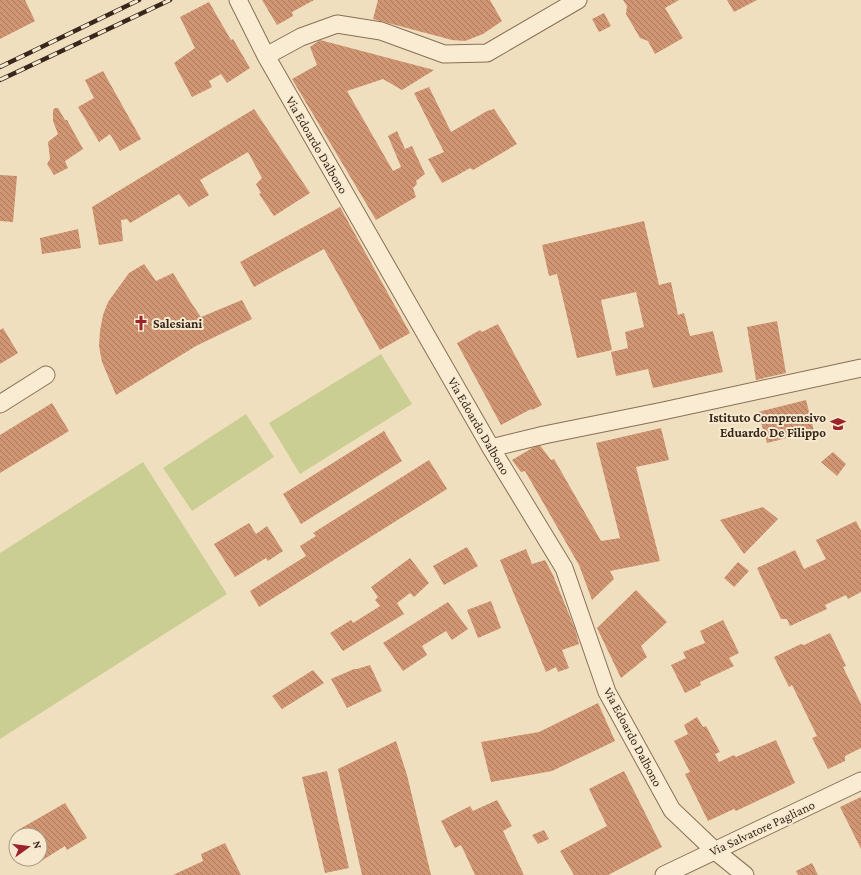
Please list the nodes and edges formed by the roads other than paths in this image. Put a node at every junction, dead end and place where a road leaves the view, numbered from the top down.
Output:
1 (238, 0) edge
2 (578, 0) edge
3 (266, 56) junction
4 (861, 368) edge
5 (46, 375) dead end
6 (0, 404) edge
7 (491, 448) junction
8 (861, 781) edge
9 (714, 850) junction
10 (664, 875) edge
11 (745, 875) edge

1 - 3 street, Via Edoardo Dalbono
2 - 3 street
3 - 7 street, Via Edoardo Dalbono
4 - 7 street
5 - 6 street
7 - 9 street, Via Edoardo Dalbono
8 - 9 street, Via Salvatore Pagliano
9 - 10 street, Via Salvatore Pagliano
9 - 11 street, Via Edoardo Dalbono

